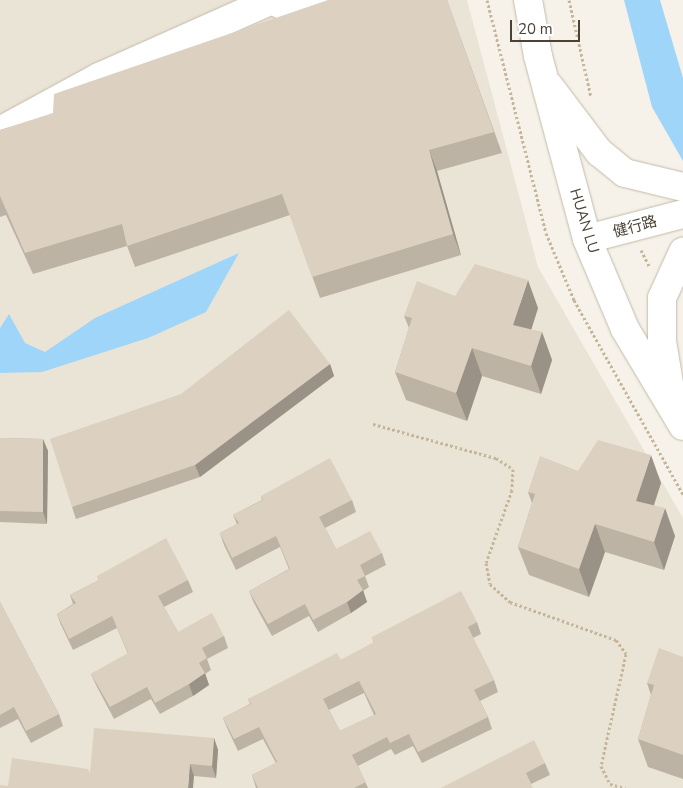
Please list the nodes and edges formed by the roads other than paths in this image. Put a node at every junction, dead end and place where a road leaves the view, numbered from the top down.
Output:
1 (272, 0) edge
2 (334, 0) edge
3 (528, 0) edge
4 (544, 80) junction
5 (0, 131) edge
6 (683, 187) edge
7 (683, 214) edge
8 (587, 239) junction
9 (683, 252) edge
10 (678, 417) edge

1 - 2 street
1 - 5 street
3 - 4 street, HUAN LU
4 - 6 street
4 - 8 street, HUAN LU
7 - 8 street, 健行路
8 - 10 street, HUAN LU
9 - 10 street

